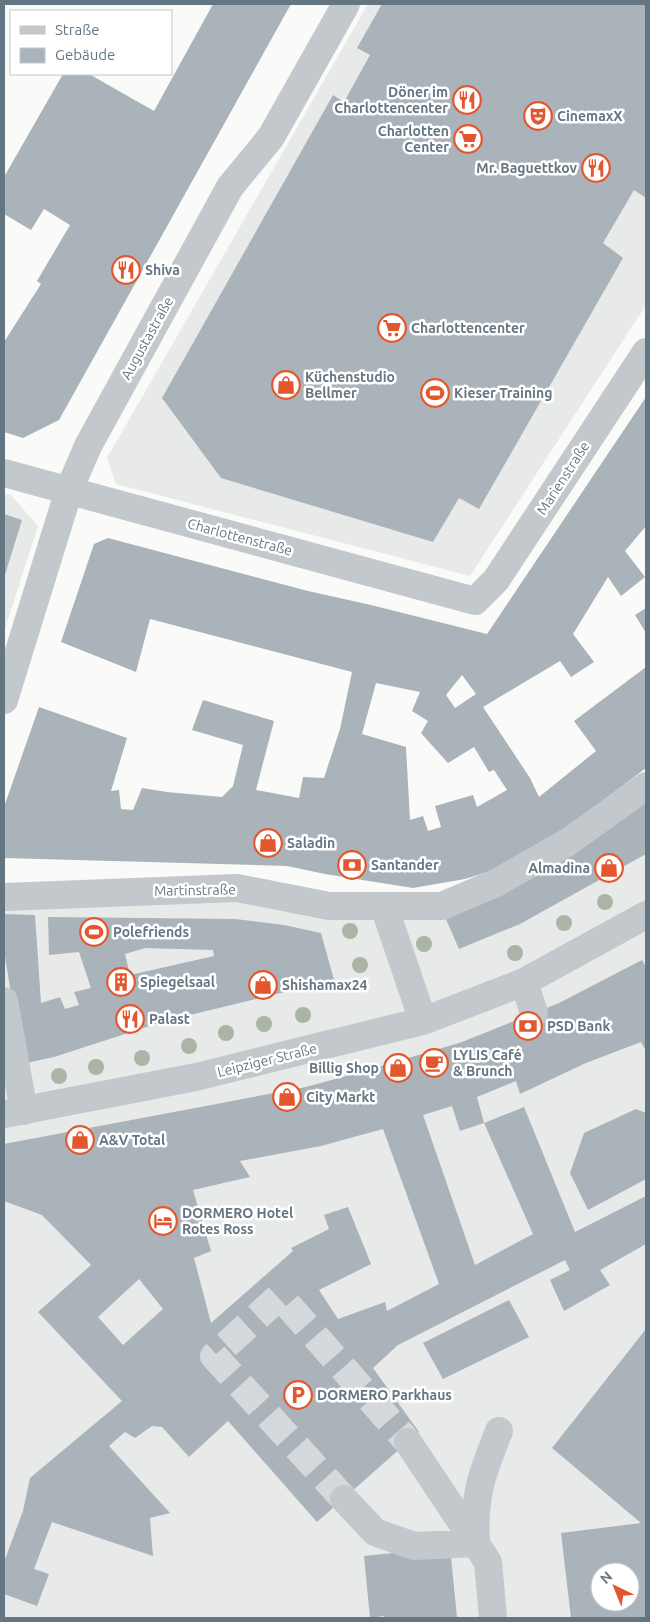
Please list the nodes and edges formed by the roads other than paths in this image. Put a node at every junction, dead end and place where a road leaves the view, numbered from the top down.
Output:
1 (346, 4) edge
2 (646, 352) edge
3 (4, 473) edge
4 (69, 490) junction
5 (476, 601) joint
6 (4, 700) edge
7 (646, 786) edge
8 (4, 897) edge
9 (384, 906) junction
10 (646, 915) edge
11 (524, 982) junction
12 (4, 1001) edge
13 (534, 1013) dead end
14 (423, 1020) junction
15 (14, 1113) edge
16 (499, 1431) dead end
17 (408, 1442) tunnel mouth
18 (344, 1498) tunnel mouth
19 (476, 1543) junction
20 (493, 1618) edge

1 - 4 street, Augustastraße
2 - 5 street, Marienstraße
3 - 4 street, Charlottenstraße
4 - 5 street, Charlottenstraße
4 - 6 street, Augustastraße
7 - 9 street, Martinstraße
8 - 9 street, Martinstraße
9 - 14 street
10 - 11 street, Leipziger Straße
11 - 13 street
11 - 14 street, Leipziger Straße
12 - 15 street
14 - 15 street, Leipziger Straße
16 - 19 street
17 - 19 street
18 - 19 street
19 - 20 street

